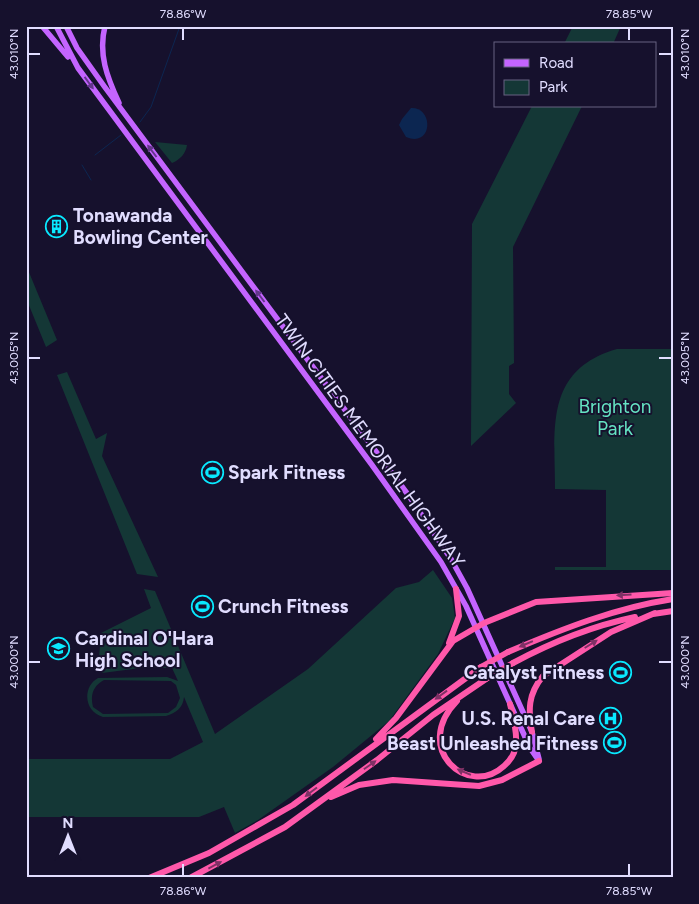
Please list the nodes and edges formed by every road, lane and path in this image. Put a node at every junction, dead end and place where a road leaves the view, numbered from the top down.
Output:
1 (42, 26) edge
2 (56, 26) edge
3 (66, 26) edge
4 (105, 26) edge
5 (78, 68) junction
6 (124, 114) junction
7 (456, 589) junction
8 (673, 593) edge
9 (673, 598) edge
10 (673, 611) edge
11 (655, 613) junction
12 (484, 623) junction
13 (476, 628) junction
14 (445, 650) junction
15 (466, 692) junction
16 (510, 704) junction
17 (532, 732) junction
18 (364, 751) junction
19 (539, 761) junction
20 (316, 804) junction
21 (149, 878) edge
22 (190, 878) edge

1 - 5 main road
2 - 5 main road, TWIN CITIES MEMORIAL HIGHWAY
3 - 6 main road, TWIN CITIES MEMORIAL HIGHWAY
4 - 6 main road
5 -> 7 main road, TWIN CITIES MEMORIAL HIGHWAY
12 -> 6 main road, TWIN CITIES MEMORIAL HIGHWAY
7 - 13 main road, TWIN CITIES MEMORIAL HIGHWAY
7 - 14 highway
8 -> 12 highway
9 -> 18 highway, bridge
10 - 11 highway
11 - 15 highway, bridge
17 -> 11 highway
12 - 13 highway
12 - 17 main road, TWIN CITIES MEMORIAL HIGHWAY
13 - 14 highway
13 - 16 main road, TWIN CITIES MEMORIAL HIGHWAY
14 - 18 highway
16 -> 15 highway
20 -> 15 highway
16 - 19 main road, TWIN CITIES MEMORIAL HIGHWAY
17 - 19 main road, TWIN CITIES MEMORIAL HIGHWAY
18 -> 21 highway
19 - 20 highway
22 -> 20 highway

